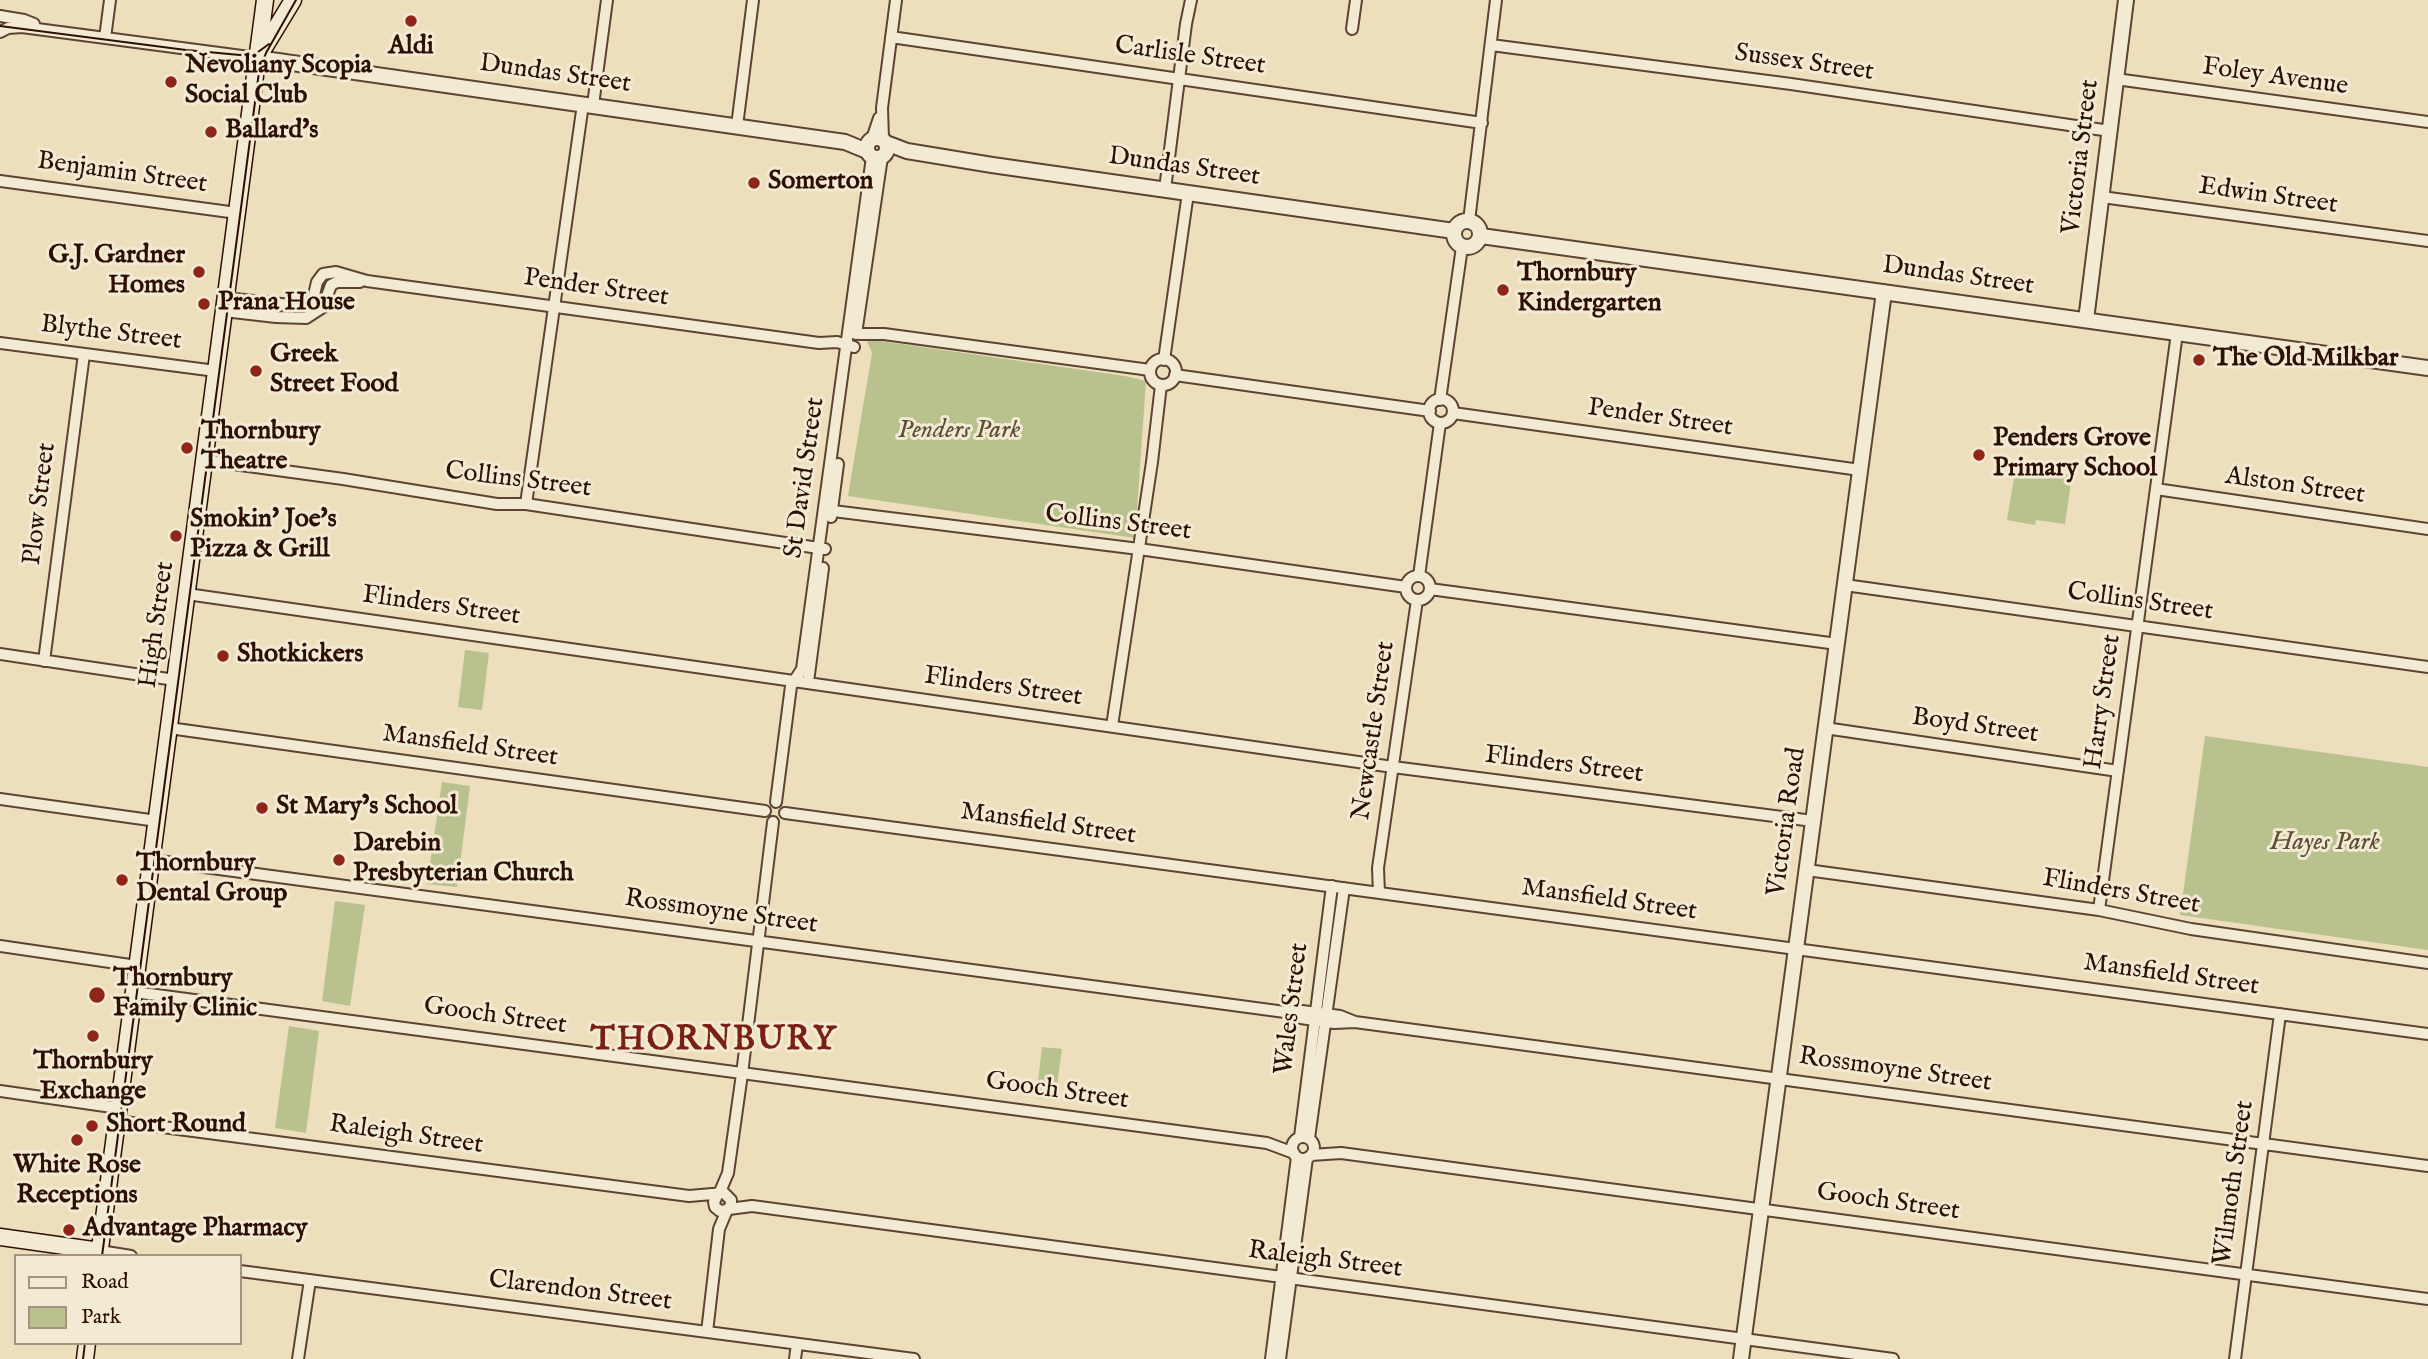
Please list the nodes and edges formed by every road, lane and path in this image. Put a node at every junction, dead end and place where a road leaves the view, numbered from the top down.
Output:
1 (110, 0) edge
2 (265, 0) edge
3 (293, 0) edge
4 (607, 0) edge
5 (753, 0) edge
6 (896, 0) edge
7 (1191, 0) edge
8 (1356, 0) edge
9 (1496, 0) edge
10 (2126, 0) edge
11 (0, 16) edge
12 (38, 29) junction
13 (1352, 30) dead end
14 (5, 33) edge
15 (891, 37) junction
16 (105, 38) junction
17 (1491, 45) junction
18 (257, 58) junction
19 (1179, 78) junction
20 (2116, 79) junction
21 (588, 105) junction
22 (1482, 122) junction
23 (2428, 122) edge
24 (737, 126) junction
25 (2110, 131) junction
26 (877, 147) junction
27 (0, 181) edge
28 (1165, 189) junction
29 (1188, 193) junction
30 (2102, 197) junction
31 (237, 213) junction
32 (1469, 221) junction
33 (1454, 231) junction
34 (1481, 236) junction
35 (2428, 241) edge
36 (1462, 247) junction
37 (1884, 292) junction
38 (225, 305) junction
39 (554, 307) junction
40 (2086, 320) junction
41 (854, 330) junction
42 (2177, 333) junction
43 (0, 343) edge
44 (849, 347) junction
45 (84, 354) junction
46 (1164, 360) junction
47 (2428, 368) edge
48 (1150, 370) junction
49 (216, 371) junction
50 (1175, 375) junction
51 (1161, 385) junction
52 (1440, 400) junction
53 (1430, 411) junction
54 (1453, 413) junction
55 (1440, 423) junction
56 (204, 460) junction
57 (1860, 470) junction
58 (2156, 489) junction
59 (526, 504) junction
60 (828, 510) junction
61 (2428, 529) edge
62 (823, 548) junction
63 (1139, 548) junction
64 (1419, 576) junction
65 (1845, 585) junction
66 (1406, 587) junction
67 (1430, 589) junction
68 (187, 594) junction
69 (1417, 600) junction
70 (2138, 626) junction
71 (1837, 644) junction
72 (0, 654) edge
73 (44, 661) junction
74 (2428, 667) edge
75 (175, 680) junction
76 (795, 681) junction
77 (808, 682) junction
78 (1112, 726) junction
79 (169, 728) junction
80 (1825, 728) junction
81 (1393, 766) junction
82 (2118, 771) junction
83 (0, 799) edge
84 (776, 802) junction
85 (765, 811) junction
86 (785, 813) junction
87 (157, 821) junction
88 (1813, 821) junction
89 (773, 822) junction
90 (152, 860) junction
91 (1807, 870) junction
92 (1338, 887) junction
93 (1374, 892) junction
94 (2099, 910) junction
95 (757, 941) junction
96 (0, 946) edge
97 (1796, 949) junction
98 (2428, 963) edge
99 (137, 967) junction
100 (134, 992) junction
101 (2280, 1014) junction
102 (1321, 1017) junction
103 (2428, 1034) edge
104 (743, 1074) junction
105 (1778, 1079) junction
106 (0, 1091) edge
107 (118, 1114) junction
108 (1304, 1139) junction
109 (1267, 1143) junction
110 (2263, 1144) junction
111 (1341, 1153) junction
112 (1302, 1156) junction
113 (2428, 1166) edge
114 (723, 1202) junction
115 (1761, 1209) junction
116 (0, 1237) edge
117 (99, 1254) edge
118 (242, 1271) edge
119 (2246, 1275) junction
120 (1286, 1279) junction
121 (310, 1280) junction
122 (2428, 1299) edge
123 (707, 1332) junction
124 (1744, 1338) junction
125 (797, 1344) junction
126 (298, 1359) edge
127 (794, 1359) edge
128 (914, 1359) edge
129 (1270, 1359) edge
130 (1280, 1359) edge
131 (1741, 1359) edge
132 (1893, 1359) edge
133 (2235, 1359) edge

1 - 16 street
2 - 18 main road, High Street
3 - 18 main road
4 - 21 street
5 - 24 street
6 - 15 street, St David Street
7 - 19 street
8 - 13 street
9 - 17 street
10 - 20 street, Victoria Street
11 - 12 street
12 - 14 street
12 - 16 street
15 - 19 street, Carlisle Street
15 - 26 street, St David Street
16 - 18 street
17 - 22 street
17 - 25 street, Sussex Street
18 - 21 street, Dundas Street
18 - 31 main road, High Street
19 - 22 street, Carlisle Street
19 - 28 street
20 - 23 street, Foley Avenue
20 - 25 street, Victoria Street
21 - 24 street, Dundas Street
21 - 39 street
22 - 32 street
24 - 26 street, Dundas Street
25 - 30 street, Victoria Street
26 - 28 street, Dundas Street
26 - 41 street, St David Street
27 - 31 street, Benjamin Street
28 - 29 street, Dundas Street
29 - 33 street, Dundas Street
29 - 46 street
30 - 35 street, Edwin Street
30 - 40 street, Victoria Street
31 - 38 main road, High Street
32 - 33 street
32 - 34 street
33 - 36 street
34 - 36 street
34 - 37 street, Dundas Street
36 - 52 street
37 - 40 street, Dundas Street
37 - 57 street, Victoria Road
38 - 39 street, Pender Street
38 - 49 main road, High Street
39 - 44 street, Pender Street
39 - 59 street
40 - 42 street, Dundas Street
41 - 44 street, St David Street
41 - 48 street
42 - 47 street, Dundas Street
42 - 58 street, Harry Street
43 - 45 street, Blythe Street
44 - 60 street, St David Street
45 - 49 street, Blythe Street
45 - 73 street, Plow Street
46 - 48 street
46 - 50 street
48 - 51 street
49 - 56 main road, High Street
50 - 51 street
50 - 53 street
51 - 63 street
52 - 53 street
52 - 54 street
53 - 55 street
54 - 55 street
54 - 57 street, Pender Street
55 - 64 street
56 - 59 street, Collins Street
56 - 68 main road, High Street
57 - 65 street, Victoria Road
58 - 61 street, Alston Street
58 - 70 street, Harry Street
59 - 62 street, Collins Street
60 - 62 street, St David Street
60 - 63 street, Collins Street
62 - 76 street, St David Street
62 - 77 street, St David Street
63 - 66 street, Collins Street
63 - 78 street
64 - 66 street
64 - 67 street
65 - 70 street, Collins Street
65 - 71 street, Victoria Road
66 - 69 street
67 - 69 street
67 - 71 street
68 - 75 main road, High Street
68 - 76 street, Flinders Street
69 - 81 street, Newcastle Street
70 - 74 street, Collins Street
70 - 82 street, Harry Street
71 - 80 street, Victoria Road
72 - 73 street
73 - 75 street
75 - 79 main road, High Street
76 - 77 street, Flinders Street
76 - 84 street, St David Street
77 - 78 street, Flinders Street
78 - 81 street, Flinders Street
79 - 85 street, Mansfield Street
79 - 87 main road, High Street
80 - 82 street, Boyd Street
80 - 88 street, Victoria Road
81 - 88 street, Flinders Street
81 - 93 street, Newcastle Street
82 - 94 street, Harry Street
83 - 87 street
84 - 85 street
84 - 86 street
85 - 89 street
86 - 89 street
86 - 92 street, Mansfield Street
87 - 90 main road, High Street
88 - 91 street, Victoria Road
89 - 95 street
90 - 95 street, Rossmoyne Street
90 - 99 main road, High Street
91 - 94 street, Flinders Street
91 - 97 street, Victoria Road
92 - 93 street, Mansfield Street
92 - 102 street, Wales Street
93 - 97 street, Mansfield Street
94 - 98 street, Flinders Street
95 - 102 street, Rossmoyne Street
95 - 104 street
96 - 99 street
97 - 101 street, Mansfield Street
97 - 105 street, Victoria Road
99 - 100 main road, High Street
100 - 104 street, Gooch Street
100 - 107 main road, High Street
101 - 103 street, Mansfield Street
101 - 110 street, Wilmoth Street
102 - 105 street, Rossmoyne Street
102 - 108 street, Wales Street
104 - 109 street, Gooch Street
104 - 114 street
105 - 110 street, Rossmoyne Street
105 - 115 street, Victoria Road
106 - 107 street, Raleigh Street
107 - 114 street, Raleigh Street
107 - 117 main road, High Street
108 - 109 street, Gooch Street
108 - 111 street, Gooch Street
108 - 112 street
108 - 112 street
109 - 112 street, Gooch Street
110 - 113 street, Rossmoyne Street
110 - 119 street, Wilmoth Street
111 - 112 street, Gooch Street
111 - 115 street, Gooch Street
112 - 120 street
114 - 120 street, Raleigh Street
114 - 123 street
115 - 119 street, Gooch Street
115 - 124 street, Victoria Road
116 - 117 main road
118 - 121 street, Clarendon Street
119 - 122 street, Gooch Street
119 - 133 street, Wilmoth Street
120 - 124 street, Raleigh Street
120 - 129 street
120 - 130 street
121 - 123 street, Clarendon Street
121 - 126 street
123 - 125 street, Clarendon Street
124 - 131 street, Victoria Road
124 - 132 street, Raleigh Street
125 - 127 street
125 - 128 street, Clarendon Street

